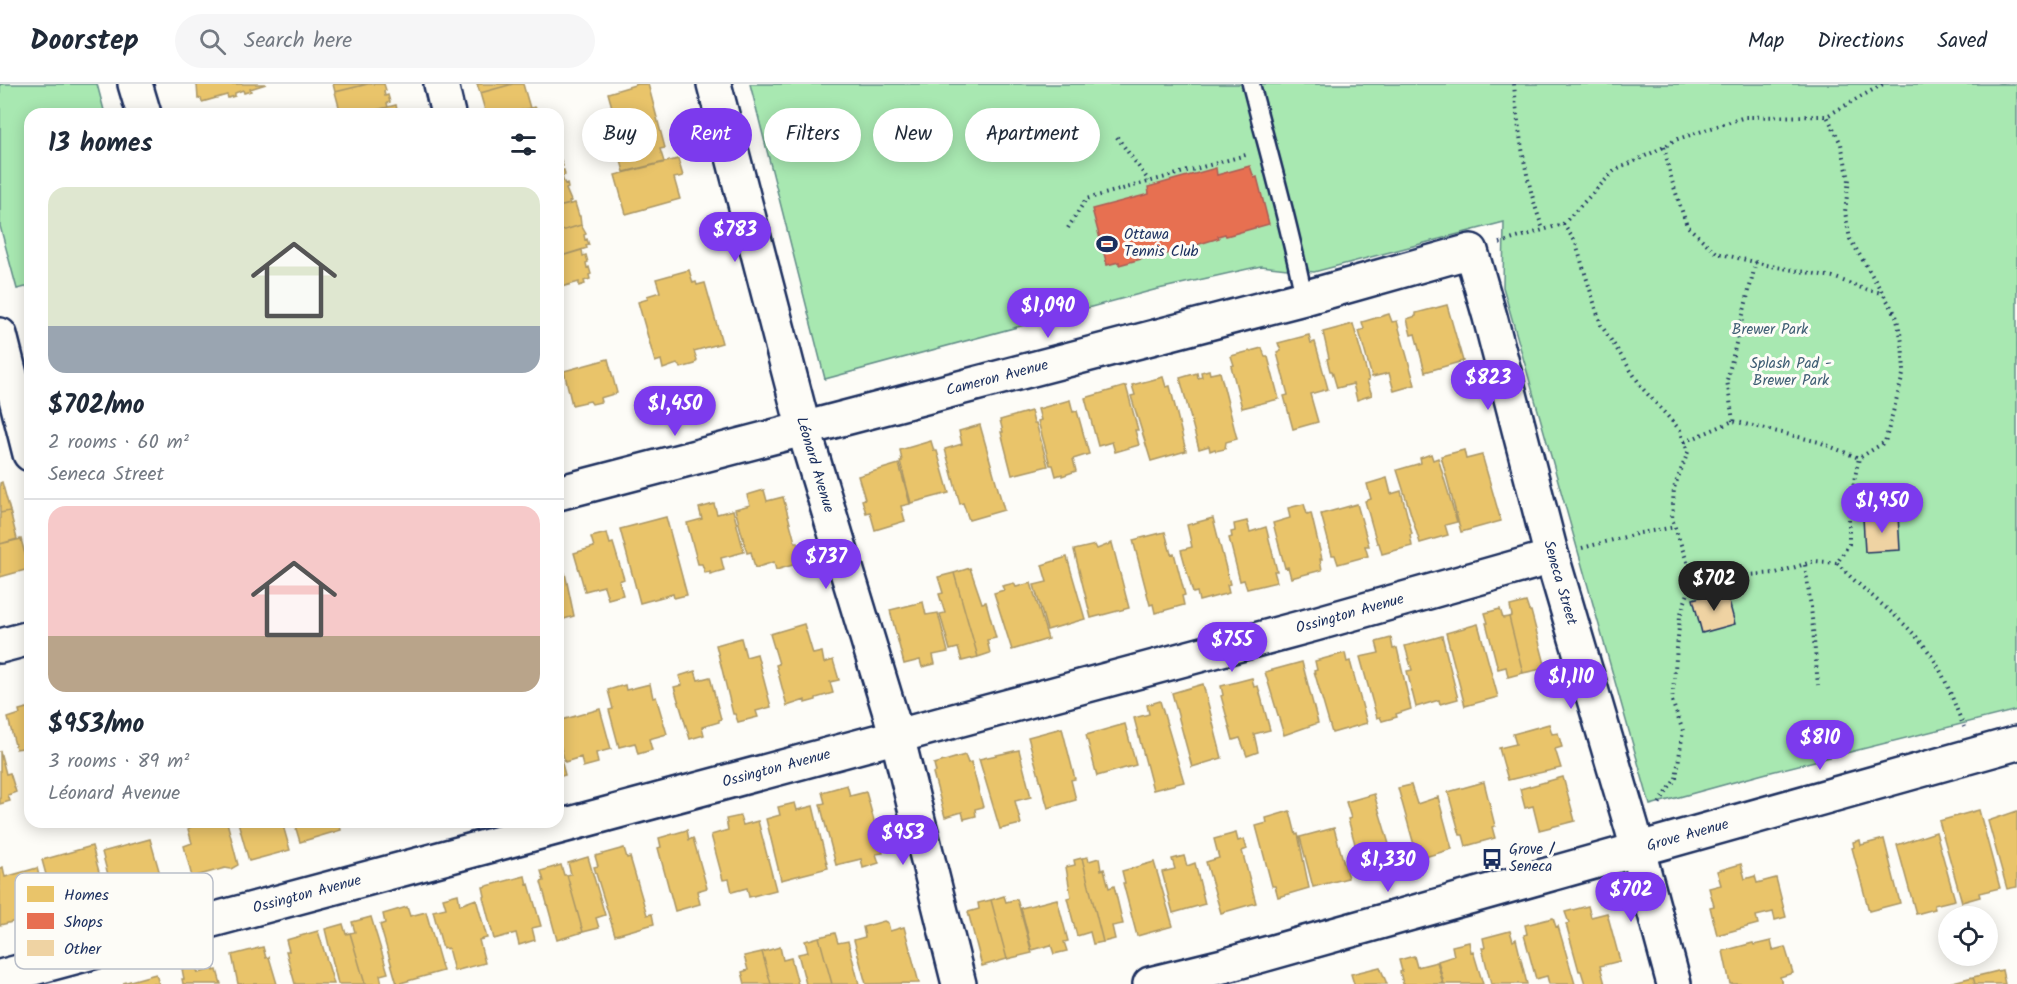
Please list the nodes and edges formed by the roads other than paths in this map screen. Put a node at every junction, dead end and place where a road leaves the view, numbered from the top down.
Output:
1 (135, 84) edge
2 (441, 84) edge
3 (714, 84) edge
4 (1251, 84) edge
5 (142, 108) edge
6 (447, 108) edge
7 (1471, 251) joint
8 (1305, 298) junction
9 (0, 335) edge
10 (24, 430) edge
11 (804, 430) junction
12 (564, 491) edge
13 (1552, 557) junction
14 (24, 640) edge
15 (0, 646) edge
16 (897, 736) junction
17 (2017, 742) edge
18 (564, 825) edge
19 (555, 828) edge
20 (1637, 849) junction
21 (213, 920) edge
22 (30, 969) edge
23 (0, 977) edge
24 (958, 984) edge
25 (1150, 984) edge
26 (1674, 984) edge

1 - 5 street
2 - 6 street
3 - 11 street, Léonard Avenue
4 - 8 lane
7 - 8 street, Cameron Avenue
7 - 13 street, Seneca Street
8 - 11 street, Cameron Avenue
9 - 10 street
11 - 12 street, Cameron Avenue
11 - 16 street, Léonard Avenue
13 - 16 street, Ossington Avenue
13 - 20 street, Seneca Street
14 - 15 street
16 - 18 street, Ossington Avenue
16 - 24 street, Léonard Avenue
17 - 20 street, Grove Avenue
19 - 21 street, Ossington Avenue
20 - 25 street, Grove Avenue
20 - 26 street, Seneca Street
22 - 23 street, Ossington Avenue

